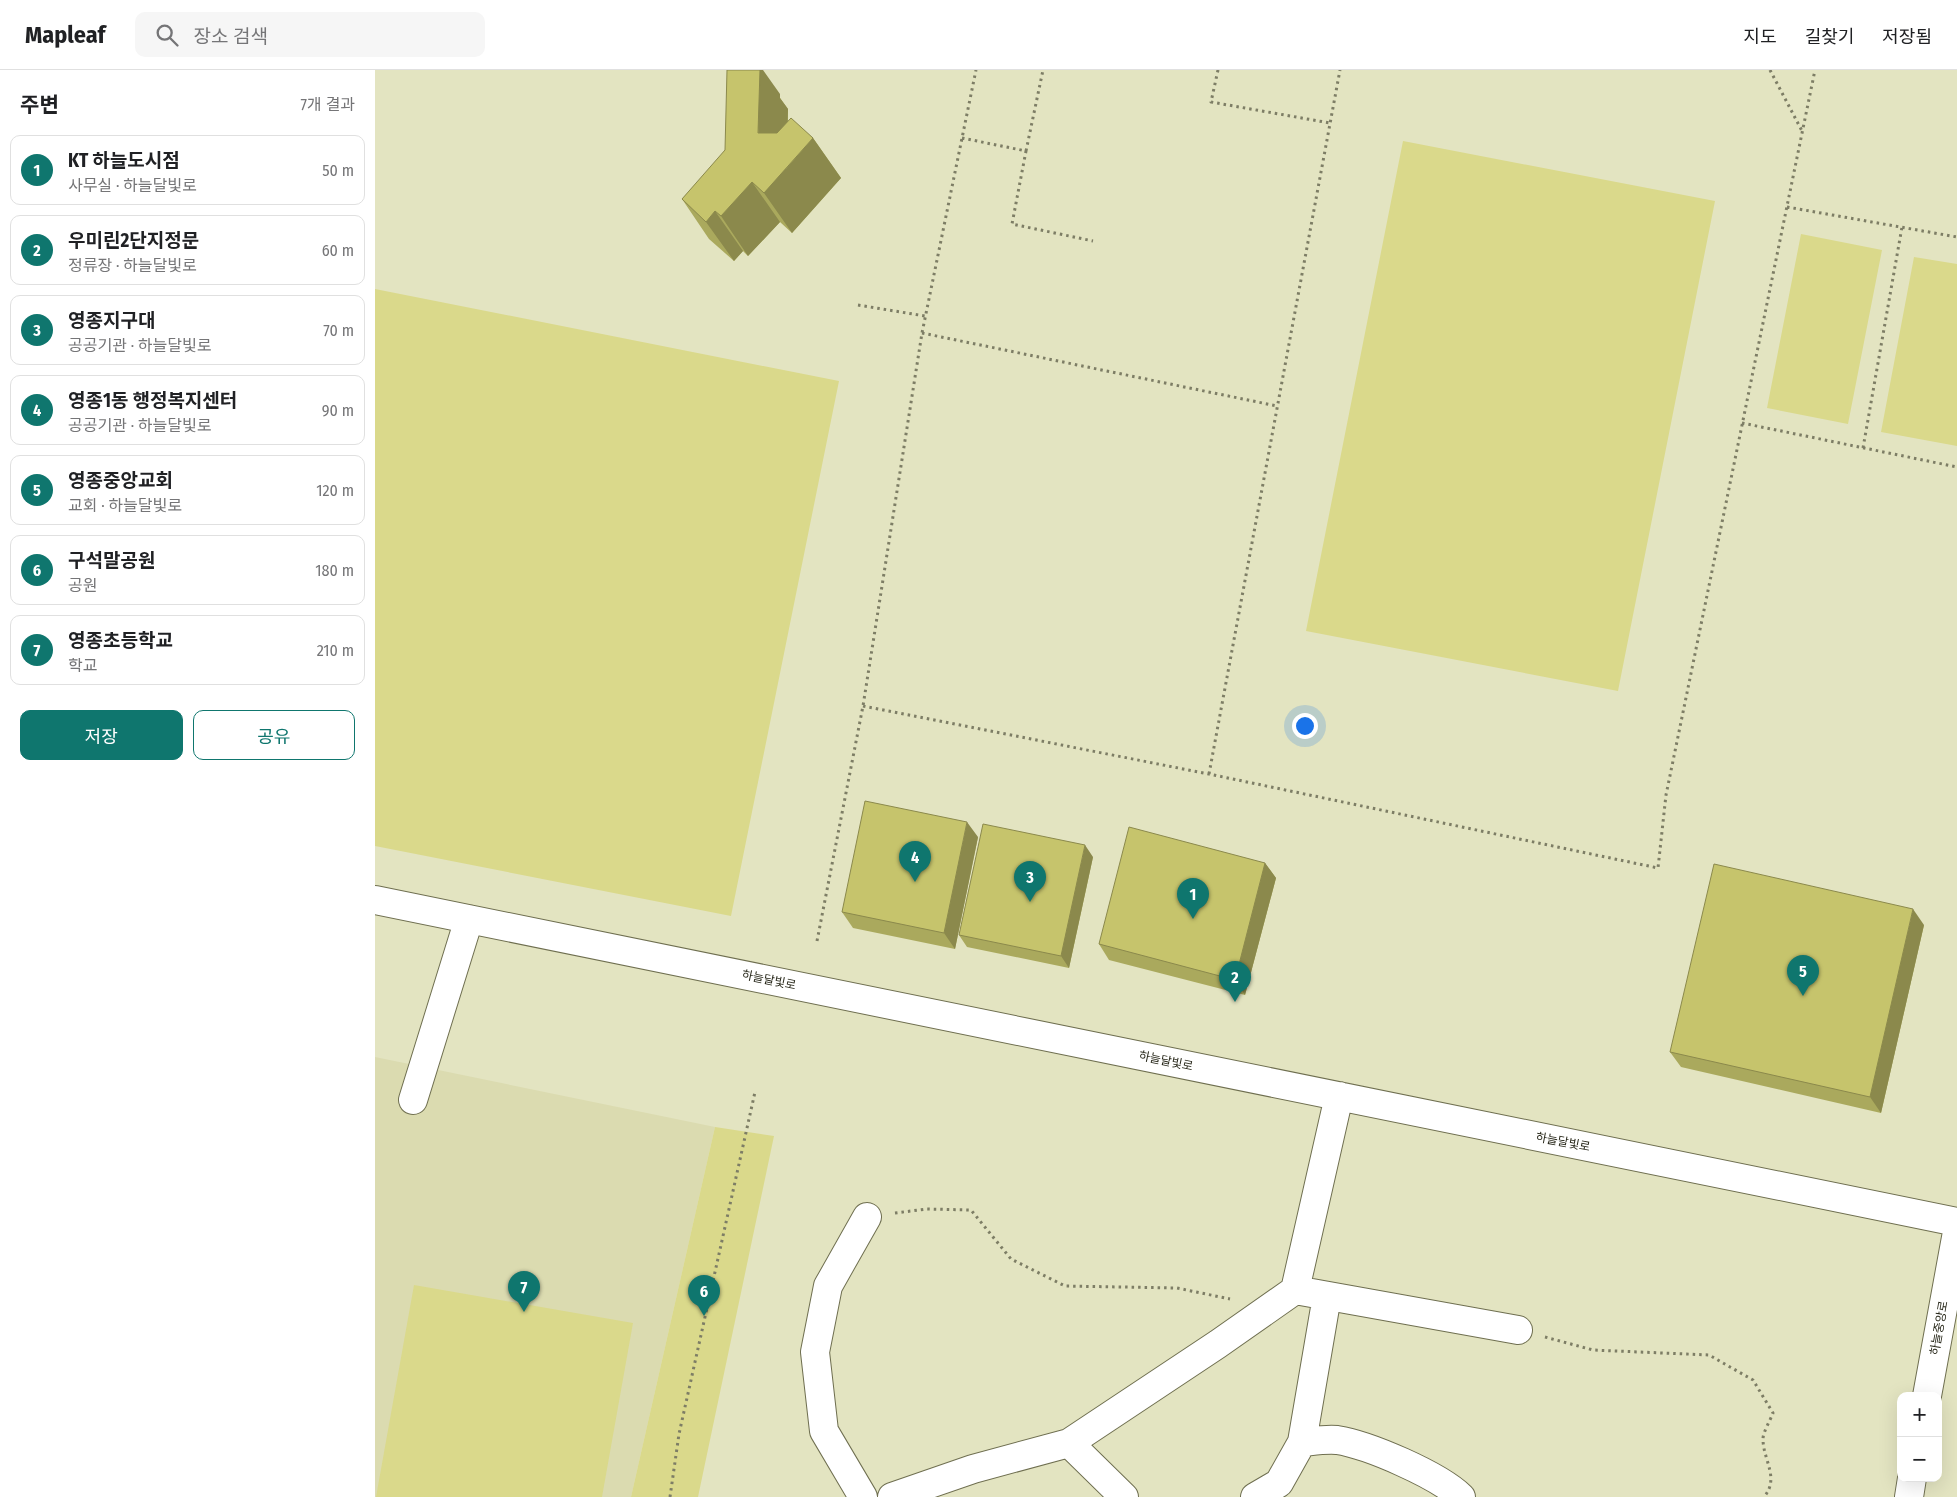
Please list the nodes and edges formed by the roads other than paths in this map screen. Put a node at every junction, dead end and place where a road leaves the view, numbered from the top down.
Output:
1 (375, 900) edge
2 (469, 919) junction
3 (1339, 1096) junction
4 (413, 1100) dead end
5 (867, 1217) road end
6 (1957, 1222) edge
7 (1957, 1232) edge
8 (1295, 1290) junction
9 (1327, 1296) junction
10 (1518, 1330) road end
11 (1928, 1392) edge
12 (1302, 1442) junction
13 (1069, 1443) junction
14 (1911, 1482) edge
15 (863, 1497) edge
16 (892, 1497) edge
17 (1124, 1497) edge
18 (1255, 1497) edge
19 (1461, 1497) edge
20 (1909, 1497) edge

1 - 2 street, 하늘달빛로
2 - 3 street, 하늘달빛로
2 - 4 street
3 - 6 street, 하늘달빛로
3 - 8 street
5 - 15 street
7 - 11 street, 하늘중앙로
8 - 9 street
8 - 13 street
9 - 10 street
9 - 12 street
12 - 18 street
12 - 19 street
13 - 16 street
13 - 17 street
14 - 20 street

